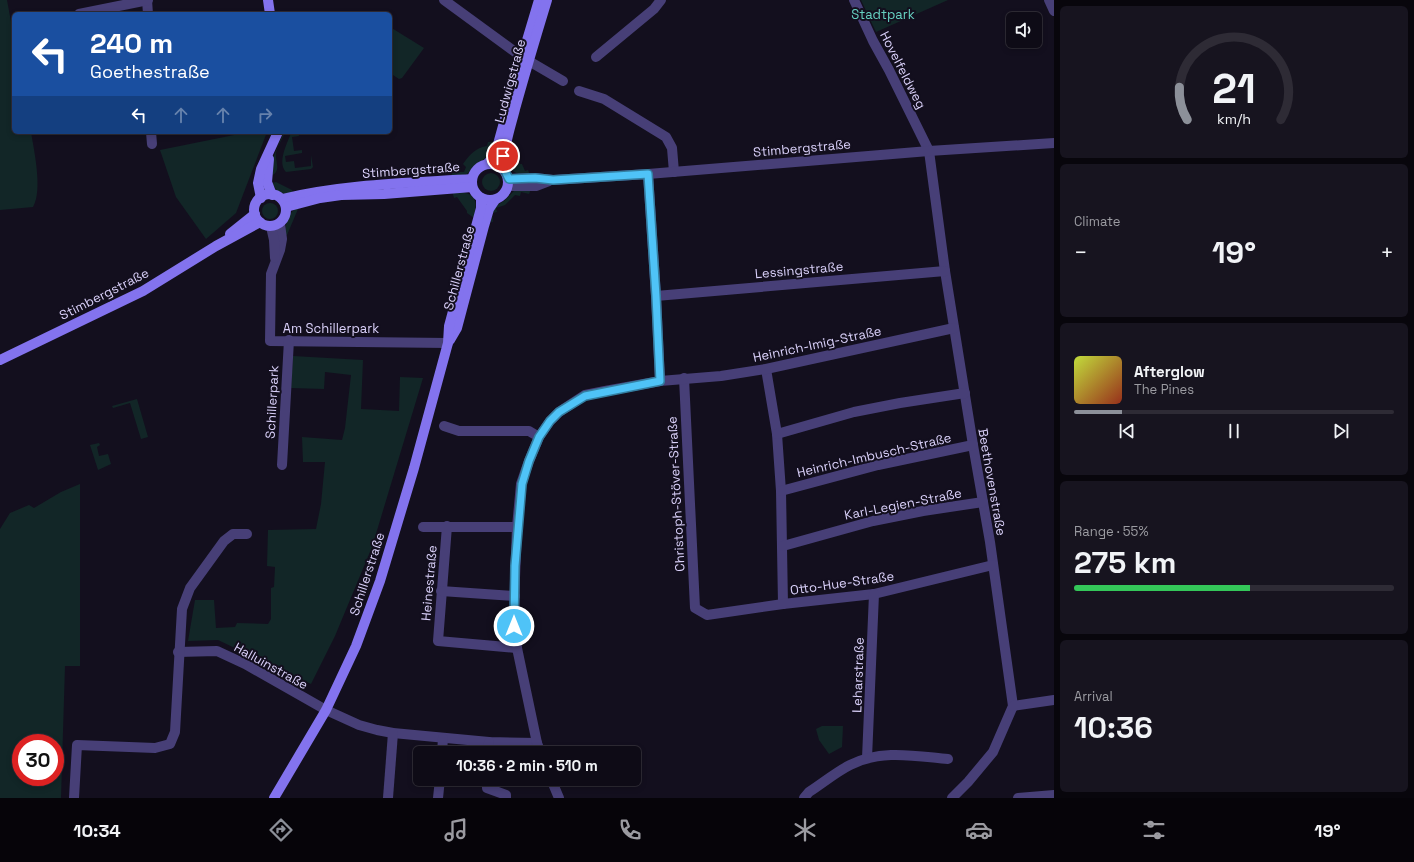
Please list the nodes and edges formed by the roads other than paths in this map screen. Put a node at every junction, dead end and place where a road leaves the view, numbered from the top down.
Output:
1 (148, 0) edge
2 (268, 0) edge
3 (444, 0) edge
4 (539, 0) edge
5 (547, 0) edge
6 (661, 0) edge
7 (854, 0) edge
8 (1049, 0) edge
9 (1054, 11) edge
10 (89, 12) edge
11 (148, 12) edge
12 (270, 12) edge
13 (596, 57) dead end
14 (525, 59) junction
15 (563, 82) dead end
16 (579, 91) dead end
17 (151, 134) edge
18 (277, 134) edge
19 (1054, 143) edge
20 (152, 144) dead end
21 (271, 149) junction
22 (929, 151) junction
23 (488, 163) junction
24 (504, 169) junction
25 (674, 172) junction
26 (648, 174) junction
27 (472, 183) junction
28 (508, 183) junction
29 (272, 194) junction
30 (261, 198) junction
31 (481, 198) junction
32 (495, 200) junction
33 (284, 203) junction
34 (257, 218) junction
35 (275, 225) junction
36 (945, 271) junction
37 (656, 296) junction
38 (954, 328) junction
39 (289, 340) junction
40 (448, 343) junction
41 (0, 360) edge
42 (766, 369) junction
43 (684, 378) junction
44 (660, 381) junction
45 (965, 393) junction
46 (444, 426) dead end
47 (777, 434) junction
48 (539, 437) junction
49 (972, 445) junction
50 (282, 465) dead end
51 (781, 491) junction
52 (983, 502) junction
53 (447, 526) junction
54 (423, 527) dead end
55 (517, 527) junction
56 (247, 534) dead end
57 (782, 546) junction
58 (993, 565) junction
59 (441, 590) junction
60 (874, 594) junction
61 (514, 596) junction
62 (783, 604) junction
63 (695, 608) joint
64 (517, 648) junction
65 (178, 652) junction
66 (1054, 700) edge
67 (1013, 706) junction
68 (326, 710) junction
69 (393, 733) junction
70 (443, 738) junction
71 (489, 742) junction
72 (538, 742) junction
73 (442, 746) edge
74 (489, 746) edge
75 (539, 746) edge
76 (867, 758) junction
77 (948, 758) dead end
78 (439, 786) edge
79 (486, 786) edge
80 (554, 786) edge
81 (1054, 795) edge
82 (74, 798) edge
83 (274, 798) edge
84 (388, 798) edge
85 (438, 798) edge
86 (506, 798) edge
87 (559, 798) edge
88 (804, 798) edge
89 (952, 798) edge
90 (1018, 798) edge

1 - 10 street
1 - 11 street
2 - 12 main road
3 - 14 street
4 - 14 main road, Ludwigstraße
5 - 14 main road, Ludwigstraße
6 - 13 street
7 - 22 street, Hovelfeldweg
8 - 9 street
14 - 15 street
14 - 23 main road, Ludwigstraße
14 - 24 main road, Ludwigstraße
16 - 25 street
17 - 20 street
18 - 21 main road
19 - 22 street, Stimbergstraße
21 - 29 main road
21 - 30 main road
22 - 25 street, Stimbergstraße
22 - 36 street, Beethovenstraße
23 - 24 main road
23 - 27 main road
24 - 28 main road
25 - 26 street, Stimbergstraße
26 - 28 street, Stimbergstraße
26 - 37 street
27 - 31 main road
27 - 33 main road, Stimbergstraße
28 - 32 main road
29 - 30 main road
29 - 33 main road
30 - 34 main road
31 - 32 main road
31 - 40 main road, Schillerstraße
32 - 40 main road, Schillerstraße
33 - 35 main road
34 - 35 main road
34 - 41 main road, Stimbergstraße
35 - 39 street, Am Schillerpark
36 - 37 street, Lessingstraße
36 - 38 street, Beethovenstraße
37 - 44 street
38 - 42 street, Heinrich-Imig-Straße
38 - 45 street, Beethovenstraße
39 - 40 street, Am Schillerpark
39 - 50 street, Schillerpark
40 - 68 main road, Schillerstraße
42 - 43 street, Heinrich-Imig-Straße
42 - 47 street
43 - 44 street, Heinrich-Imig-Straße
43 - 63 street, Christoph-Stöver-Straße
44 - 48 street, Heinrich-Imig-Straße
45 - 47 street
45 - 49 street, Beethovenstraße
46 - 48 street
47 - 51 street
48 - 55 street, Heinrich-Imig-Straße
49 - 51 street, Heinrich-Imbusch-Straße
49 - 52 street, Beethovenstraße
51 - 57 street
52 - 57 street, Karl-Legien-Straße
52 - 58 street, Beethovenstraße
53 - 54 street, Heinestraße
53 - 55 street, Heinestraße
53 - 59 street, Heinestraße
55 - 61 street, Heinrich-Imig-Straße
56 - 65 street
57 - 62 street
58 - 60 street, Otto-Hue-Straße
58 - 67 street, Beethovenstraße
59 - 61 street
59 - 64 street, Heinestraße
60 - 62 street, Otto-Hue-Straße
60 - 76 street, Leharstraße
61 - 64 street, Heinrich-Imig-Straße
62 - 63 street, Otto-Hue-Straße
64 - 72 street, Heinrich-Imig-Straße
65 - 68 street, Halluinstraße
65 - 82 street
66 - 67 street
67 - 89 street
68 - 69 street, Halluinstraße
68 - 83 main road, Schillerstraße
69 - 70 street, Halluinstraße
69 - 84 street
70 - 71 street, Halluinstraße
70 - 73 street
71 - 72 street, Halluinstraße
71 - 74 street
72 - 75 street, Heinrich-Imig-Straße
76 - 77 street
76 - 88 street
78 - 85 street
79 - 86 street
80 - 87 street
81 - 90 street

